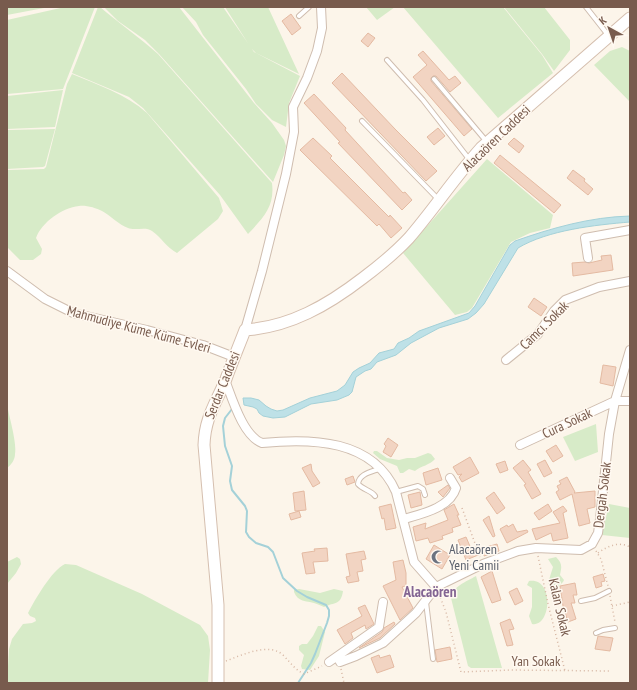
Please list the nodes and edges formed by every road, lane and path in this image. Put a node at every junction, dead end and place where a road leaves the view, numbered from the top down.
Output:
1 (309, 7) edge
2 (321, 7) edge
3 (586, 7) edge
4 (299, 16) dead end
5 (630, 18) edge
6 (609, 36) junction
7 (387, 60) dead end
8 (434, 80) dead end
9 (362, 121) dead end
10 (487, 142) junction
11 (470, 160) junction
12 (439, 200) junction
13 (630, 230) edge
14 (588, 258) dead end
15 (7, 271) edge
16 (630, 281) edge
17 (245, 330) junction
18 (630, 350) edge
19 (234, 357) junction
20 (506, 360) dead end
21 (225, 380) junction
22 (615, 401) junction
23 (630, 402) edge
24 (520, 445) dead end
25 (380, 469) junction
26 (450, 478) dead end
27 (396, 492) junction
28 (425, 495) dead end
29 (375, 496) dead end
30 (462, 508) dead end
31 (404, 519) junction
32 (592, 544) junction
33 (630, 547) edge
34 (536, 548) junction
35 (598, 553) junction
36 (483, 564) junction
37 (436, 587) junction
38 (609, 591) junction
39 (581, 600) dead end
40 (630, 601) edge
41 (383, 602) dead end
42 (426, 602) junction
43 (612, 606) junction
44 (615, 628) joint
45 (596, 633) dead end
46 (433, 659) dead end
47 (329, 662) joint
48 (340, 662) joint
49 (218, 665) junction
50 (565, 671) junction
51 (610, 671) dead end
52 (218, 683) edge
53 (344, 683) edge

1 - 4 lane
2 - 17 street
3 - 6 lane
5 - 6 street, Alacaören Caddesi
6 - 10 street, Alacaören Caddesi
7 - 11 lane
8 - 10 lane
9 - 12 lane
10 - 11 street, Alacaören Caddesi
11 - 12 street, Alacaören Caddesi
12 - 17 street, Alacaören Caddesi
13 - 14 street
15 - 19 street, Mahmudiye Küme Küme Evleri
16 - 20 street, Camcı. Sokak
17 - 19 street, Serdar Caddesi
18 - 22 street, Dergah Sokak
19 - 21 street, Serdar Caddesi
21 - 25 street
21 - 49 street, Serdar Caddesi
22 - 23 street
22 - 24 street, Cura Sokak
22 - 32 street, Dergah Sokak
25 - 27 street
25 - 29 lane
26 - 31 street
27 - 28 lane
27 - 31 street
30 - 36 path
31 - 37 street
32 - 34 street, Dergah Sokak
32 - 35 path
33 - 35 path
34 - 36 street, Dergah Sokak
34 - 50 path, Kalan Sokak
35 - 38 path
36 - 37 street, Dergah Sokak
37 - 42 street
37 - 50 path, Yan Sokak
38 - 39 lane
38 - 43 path
40 - 43 path
41 - 47 street
42 - 46 lane
42 - 48 street
43 - 44 path
44 - 45 lane
47 - 49 path
48 - 53 path
49 - 52 street, Serdar Caddesi
50 - 51 path, Yan Sokak

